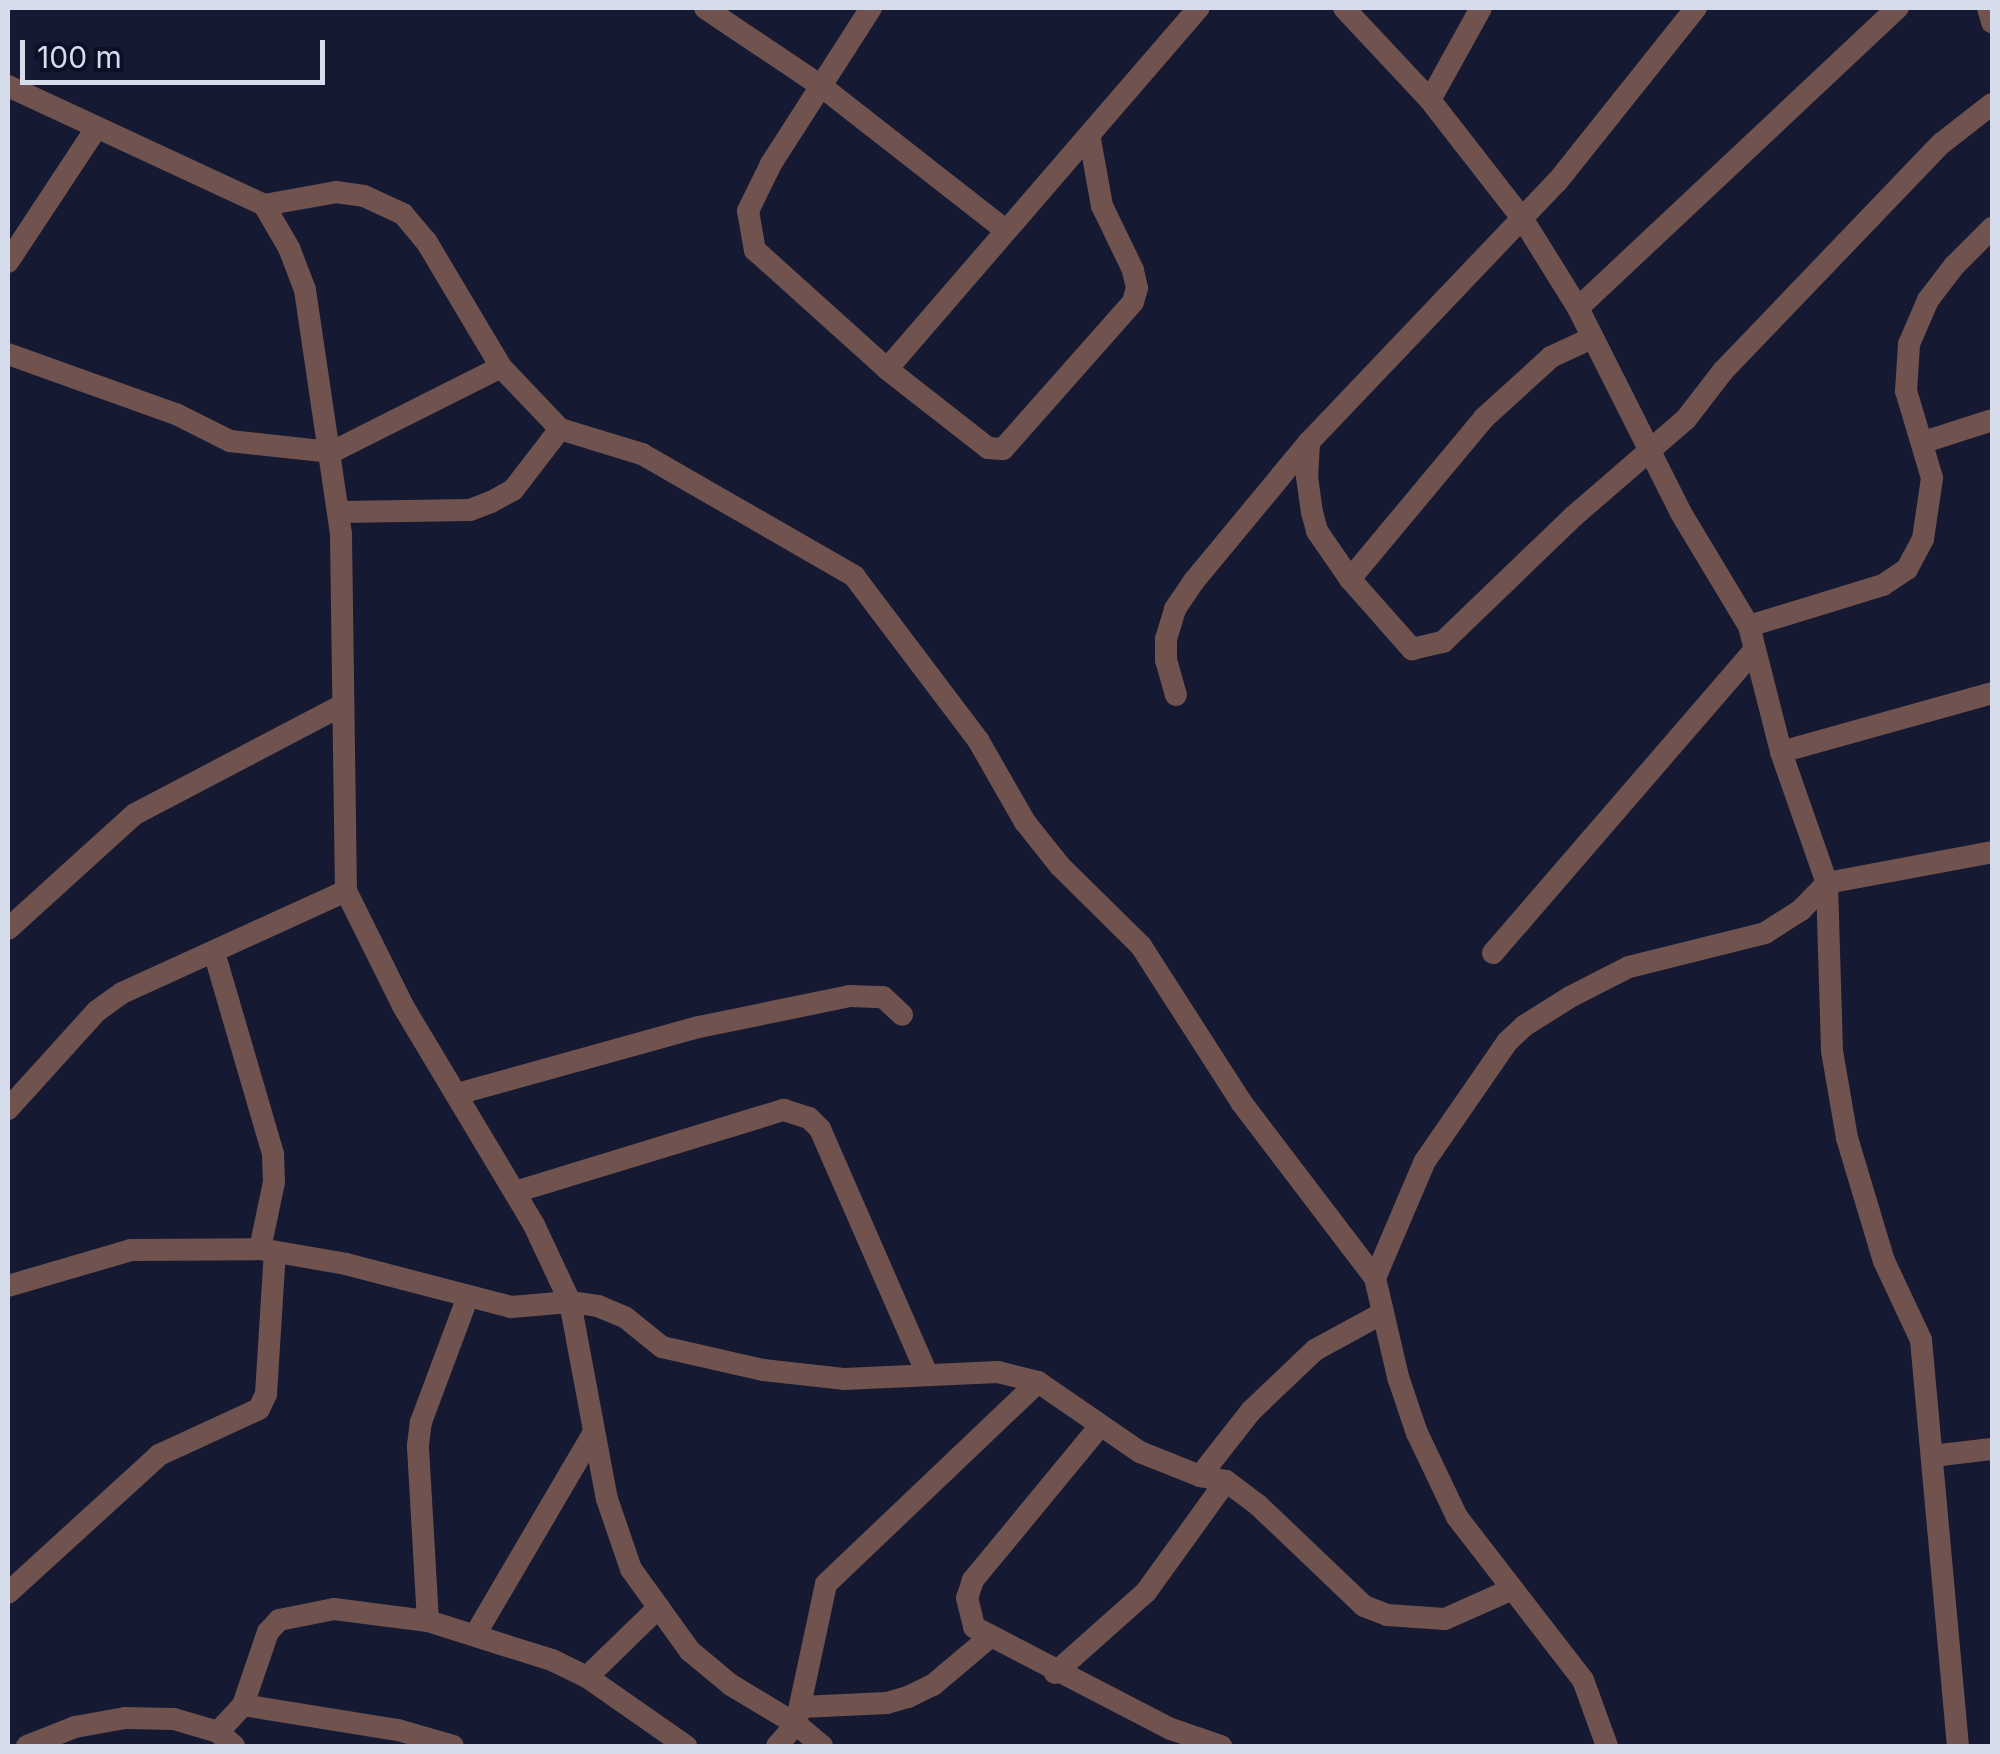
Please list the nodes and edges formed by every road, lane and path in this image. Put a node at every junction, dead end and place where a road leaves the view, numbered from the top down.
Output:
1 (705, 8) edge
2 (871, 8) edge
3 (1199, 8) edge
4 (1344, 8) edge
5 (1481, 8) edge
6 (1696, 8) edge
7 (1898, 8) edge
8 (1988, 8) edge
9 (1992, 22) edge
10 (8, 86) edge
11 (821, 86) junction
12 (1430, 100) junction
13 (1992, 104) edge
14 (95, 130) junction
15 (1090, 138) junction
16 (264, 205) junction
17 (1522, 218) junction
18 (1992, 228) edge
19 (1004, 229) junction
20 (8, 262) edge
21 (1578, 308) junction
22 (1592, 338) junction
23 (8, 354) edge
24 (500, 367) junction
25 (887, 370) junction
26 (1992, 420) edge
27 (560, 429) junction
28 (1309, 442) junction
29 (1924, 442) junction
30 (332, 452) junction
31 (1650, 452) junction
32 (339, 512) junction
33 (1350, 579) junction
34 (1749, 626) junction
35 (1754, 651) junction
36 (1992, 693) edge
37 (1176, 695) dead end
38 (344, 704) junction
39 (1781, 752) junction
40 (1992, 852) edge
41 (1826, 883) junction
42 (346, 891) junction
43 (8, 928) edge
44 (214, 952) junction
45 (1492, 953) dead end
46 (902, 1015) dead end
47 (456, 1094) junction
48 (8, 1109) edge
49 (515, 1192) junction
50 (267, 1250) junction
51 (1375, 1278) junction
52 (8, 1286) edge
53 (468, 1296) junction
54 (570, 1302) junction
55 (1383, 1314) junction
56 (926, 1374) junction
57 (1038, 1382) junction
58 (1100, 1426) junction
59 (593, 1434) junction
60 (1992, 1448) edge
61 (1932, 1456) junction
62 (1200, 1476) junction
63 (1226, 1481) junction
64 (1510, 1590) junction
65 (8, 1593) edge
66 (659, 1608) junction
67 (428, 1620) junction
68 (475, 1635) junction
69 (990, 1638) junction
70 (1055, 1672) junction
71 (587, 1677) junction
72 (243, 1705) junction
73 (799, 1716) junction
74 (226, 1739) edge
75 (27, 1746) edge
76 (453, 1746) edge
77 (686, 1746) edge
78 (777, 1746) edge
79 (822, 1746) edge
80 (1221, 1746) edge
81 (1607, 1746) edge
82 (1958, 1746) edge

1 - 11 street
2 - 11 street
3 - 15 street
4 - 12 street
5 - 12 street
6 - 17 street
7 - 21 street
8 - 9 street
10 - 14 street
11 - 19 street
11 - 25 street
12 - 17 street
13 - 31 street
14 - 16 street
14 - 20 street
15 - 19 street
15 - 25 street
16 - 24 street
16 - 30 street
17 - 21 street
17 - 28 street
18 - 29 street
19 - 25 street
21 - 22 street
22 - 31 street
22 - 33 street
23 - 30 street
24 - 27 street
24 - 30 street
26 - 29 street
27 - 32 street
27 - 51 street
28 - 33 street
28 - 37 street
29 - 34 street
30 - 32 street
31 - 33 street
31 - 34 street
32 - 38 street
34 - 35 street
35 - 39 street
35 - 45 street
36 - 39 street
38 - 42 street
38 - 43 street
39 - 41 street
40 - 41 street
41 - 51 street
41 - 61 street
42 - 44 street
42 - 47 street
44 - 48 street
44 - 50 street
46 - 47 street
47 - 49 street
49 - 54 street
49 - 56 street
50 - 52 street
50 - 53 street
50 - 65 street
51 - 55 street
53 - 54 street
53 - 67 street
54 - 56 street
54 - 59 street
55 - 62 street
55 - 64 street
56 - 57 street
57 - 58 street
57 - 73 street
58 - 62 street
58 - 69 street
59 - 66 street
59 - 68 street
60 - 61 street
61 - 82 street
62 - 63 street
63 - 64 street
63 - 70 street
64 - 81 street
66 - 71 street
66 - 73 street
67 - 68 street
67 - 72 street
68 - 71 street
69 - 70 street
69 - 73 street
70 - 80 street
71 - 77 street
72 - 74 street
72 - 76 street
73 - 78 street
73 - 79 street
74 - 75 street

